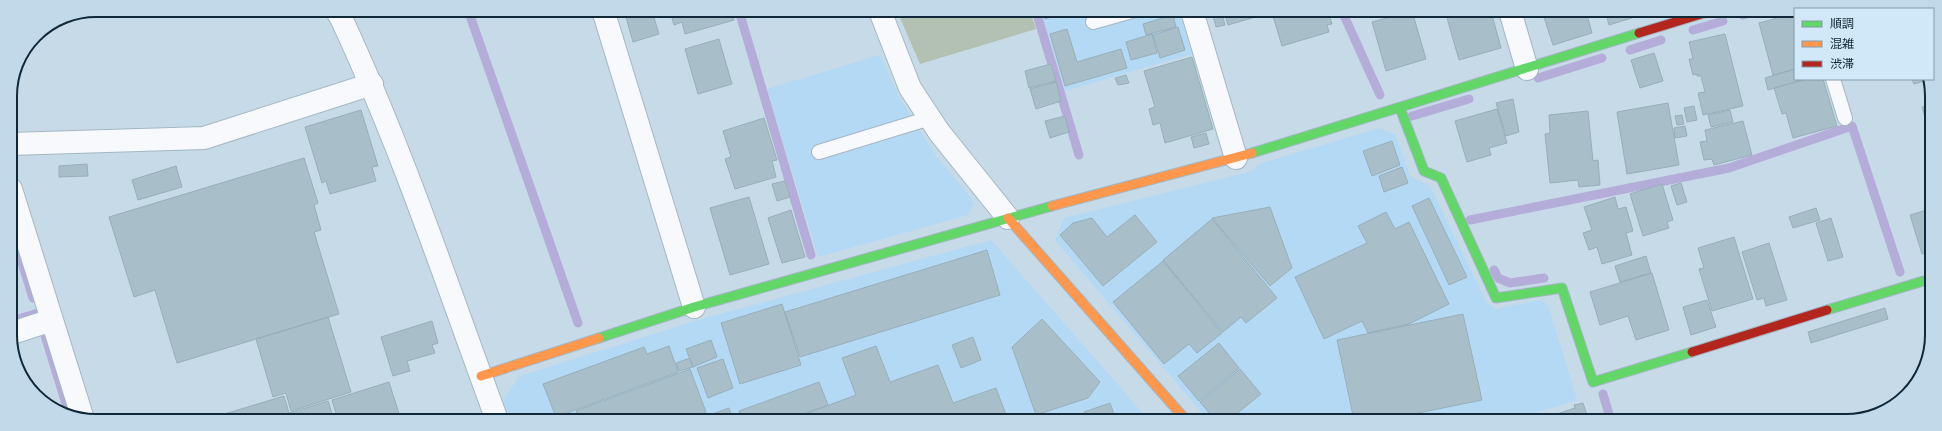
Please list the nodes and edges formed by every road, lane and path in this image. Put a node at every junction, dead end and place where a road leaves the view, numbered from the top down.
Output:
1 (340, 17) edge
2 (605, 17) edge
3 (882, 17) edge
4 (1111, 17) edge
5 (1194, 17) edge
6 (1512, 17) edge
7 (1678, 17) edge
8 (1093, 22) dead end
9 (1527, 69) junction
10 (1833, 80) edge
11 (372, 84) junction
12 (1400, 108) junction
13 (930, 118) junction
14 (1845, 118) dead end
15 (17, 144) edge
16 (819, 152) dead end
17 (1236, 158) junction
18 (17, 208) edge
19 (1008, 218) junction
20 (1925, 281) edge
21 (694, 307) junction
22 (52, 320) junction
23 (17, 331) edge
24 (481, 376) junction
25 (81, 412) edge
26 (495, 414) edge
27 (1181, 414) edge

1 - 11 street
2 - 21 street
3 - 13 street
4 - 8 lane
5 - 17 street
6 - 9 street
7 - 9 street
9 - 12 street
10 - 14 lane
11 - 15 street
11 - 24 street
12 - 17 street
12 - 20 street
13 - 16 lane
13 - 19 street
17 - 19 street
18 - 22 street
19 - 21 street
19 - 27 street
21 - 24 street
22 - 23 street
22 - 25 street
24 - 26 street

